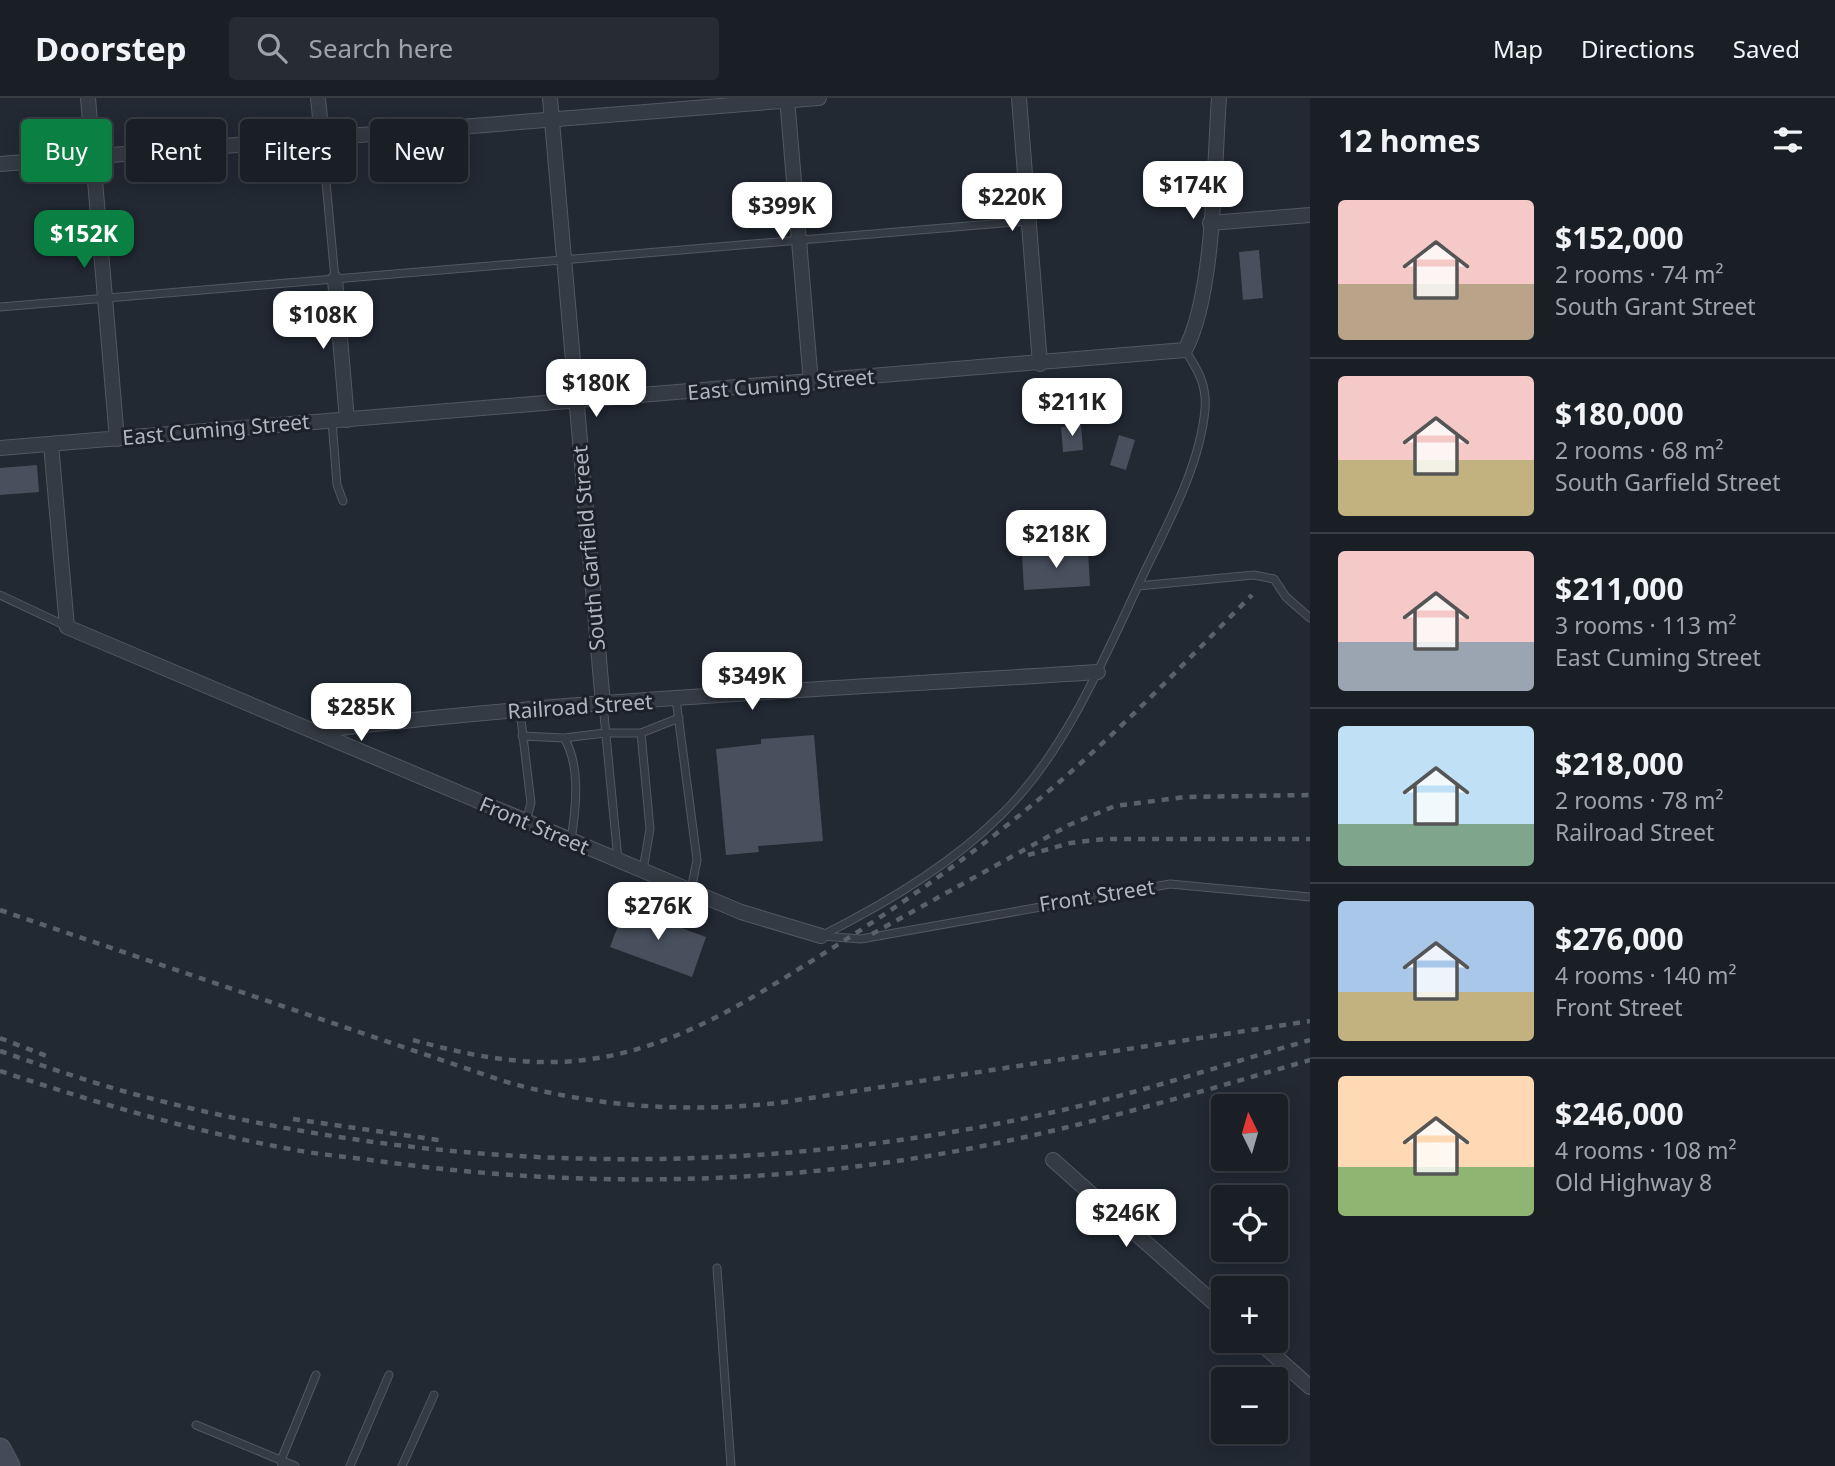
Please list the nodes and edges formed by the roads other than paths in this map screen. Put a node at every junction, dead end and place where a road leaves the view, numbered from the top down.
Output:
1 (88, 98) edge
2 (318, 98) edge
3 (550, 98) edge
4 (819, 98) edge
5 (1019, 98) edge
6 (1219, 98) edge
7 (787, 99) edge
8 (551, 118) junction
9 (90, 119) edge
10 (320, 119) edge
11 (356, 135) edge
12 (240, 144) edge
13 (112, 155) edge
14 (21, 162) edge
15 (0, 164) edge
16 (95, 182) edge
17 (326, 182) edge
18 (1310, 215) edge
19 (1028, 221) junction
20 (1210, 223) junction
21 (800, 242) junction
22 (565, 259) junction
23 (335, 279) junction
24 (104, 298) junction
25 (0, 307) edge
26 (1185, 350) junction
27 (1040, 364) junction
28 (811, 383) junction
29 (577, 403) junction
30 (339, 420) junction
31 (117, 439) junction
32 (51, 444) junction
33 (0, 448) edge
34 (343, 501) dead end
35 (1138, 586) junction
36 (0, 595) edge
37 (1310, 618) edge
38 (67, 627) junction
39 (1098, 672) junction
40 (676, 699) junction
41 (603, 704) junction
42 (520, 711) junction
43 (679, 718) junction
44 (315, 732) junction
45 (605, 733) junction
46 (641, 733) junction
47 (522, 736) junction
48 (564, 738) junction
49 (526, 822) junction
50 (571, 841) junction
51 (618, 860) junction
52 (643, 871) junction
53 (691, 891) junction
54 (1310, 897) edge
55 (821, 936) junction
56 (1053, 1160) dead end
57 (717, 1268) dead end
58 (1211, 1300) edge
59 (1272, 1353) edge
60 (316, 1375) dead end
61 (389, 1375) dead end
62 (1310, 1387) edge
63 (434, 1395) dead end
64 (196, 1425) dead end
65 (0, 1449) edge
66 (282, 1463) edge
67 (9, 1466) edge
68 (295, 1466) edge
69 (350, 1466) edge
70 (402, 1466) edge
71 (731, 1466) edge

1 - 9 street
2 - 10 street
3 - 8 street, South Garfield Street
4 - 7 street
5 - 19 street
6 - 20 street
7 - 8 street
7 - 21 street
8 - 11 street
8 - 22 street, South Garfield Street
12 - 13 street
14 - 15 street
16 - 24 street
17 - 23 lane
18 - 20 street
19 - 21 lane
19 - 27 street
20 - 26 street
21 - 22 lane
21 - 28 street
22 - 23 lane
22 - 29 street, South Garfield Street
23 - 24 lane
23 - 30 street
24 - 25 lane
24 - 31 street
26 - 27 street, East Cuming Street
26 - 35 lane
27 - 28 street, East Cuming Street
28 - 29 street, East Cuming Street
29 - 30 street, East Cuming Street
29 - 41 street, South Garfield Street
30 - 31 street, East Cuming Street
30 - 34 lane
31 - 32 street, East Cuming Street
32 - 33 street, East Cuming Street
32 - 38 street
35 - 37 lane
35 - 39 lane
36 - 38 lane
38 - 44 street, Front Street
39 - 40 street, Railroad Street
39 - 55 lane
40 - 41 street, Railroad Street
40 - 43 lane
41 - 42 street, Railroad Street
41 - 45 lane
42 - 44 street, Railroad Street
42 - 47 lane
43 - 46 lane
43 - 53 lane
44 - 49 street, Front Street
45 - 46 lane
45 - 48 lane
45 - 51 lane
46 - 52 lane
47 - 48 lane
47 - 49 lane
48 - 50 lane
49 - 50 street, Front Street
50 - 51 street, Front Street
51 - 52 street, Front Street
52 - 53 street, Front Street
53 - 55 street, Front Street
54 - 55 lane, Front Street
56 - 58 street
57 - 71 lane
59 - 62 street
60 - 66 lane
61 - 69 lane
63 - 70 lane
64 - 66 lane
65 - 67 main road
66 - 68 lane

